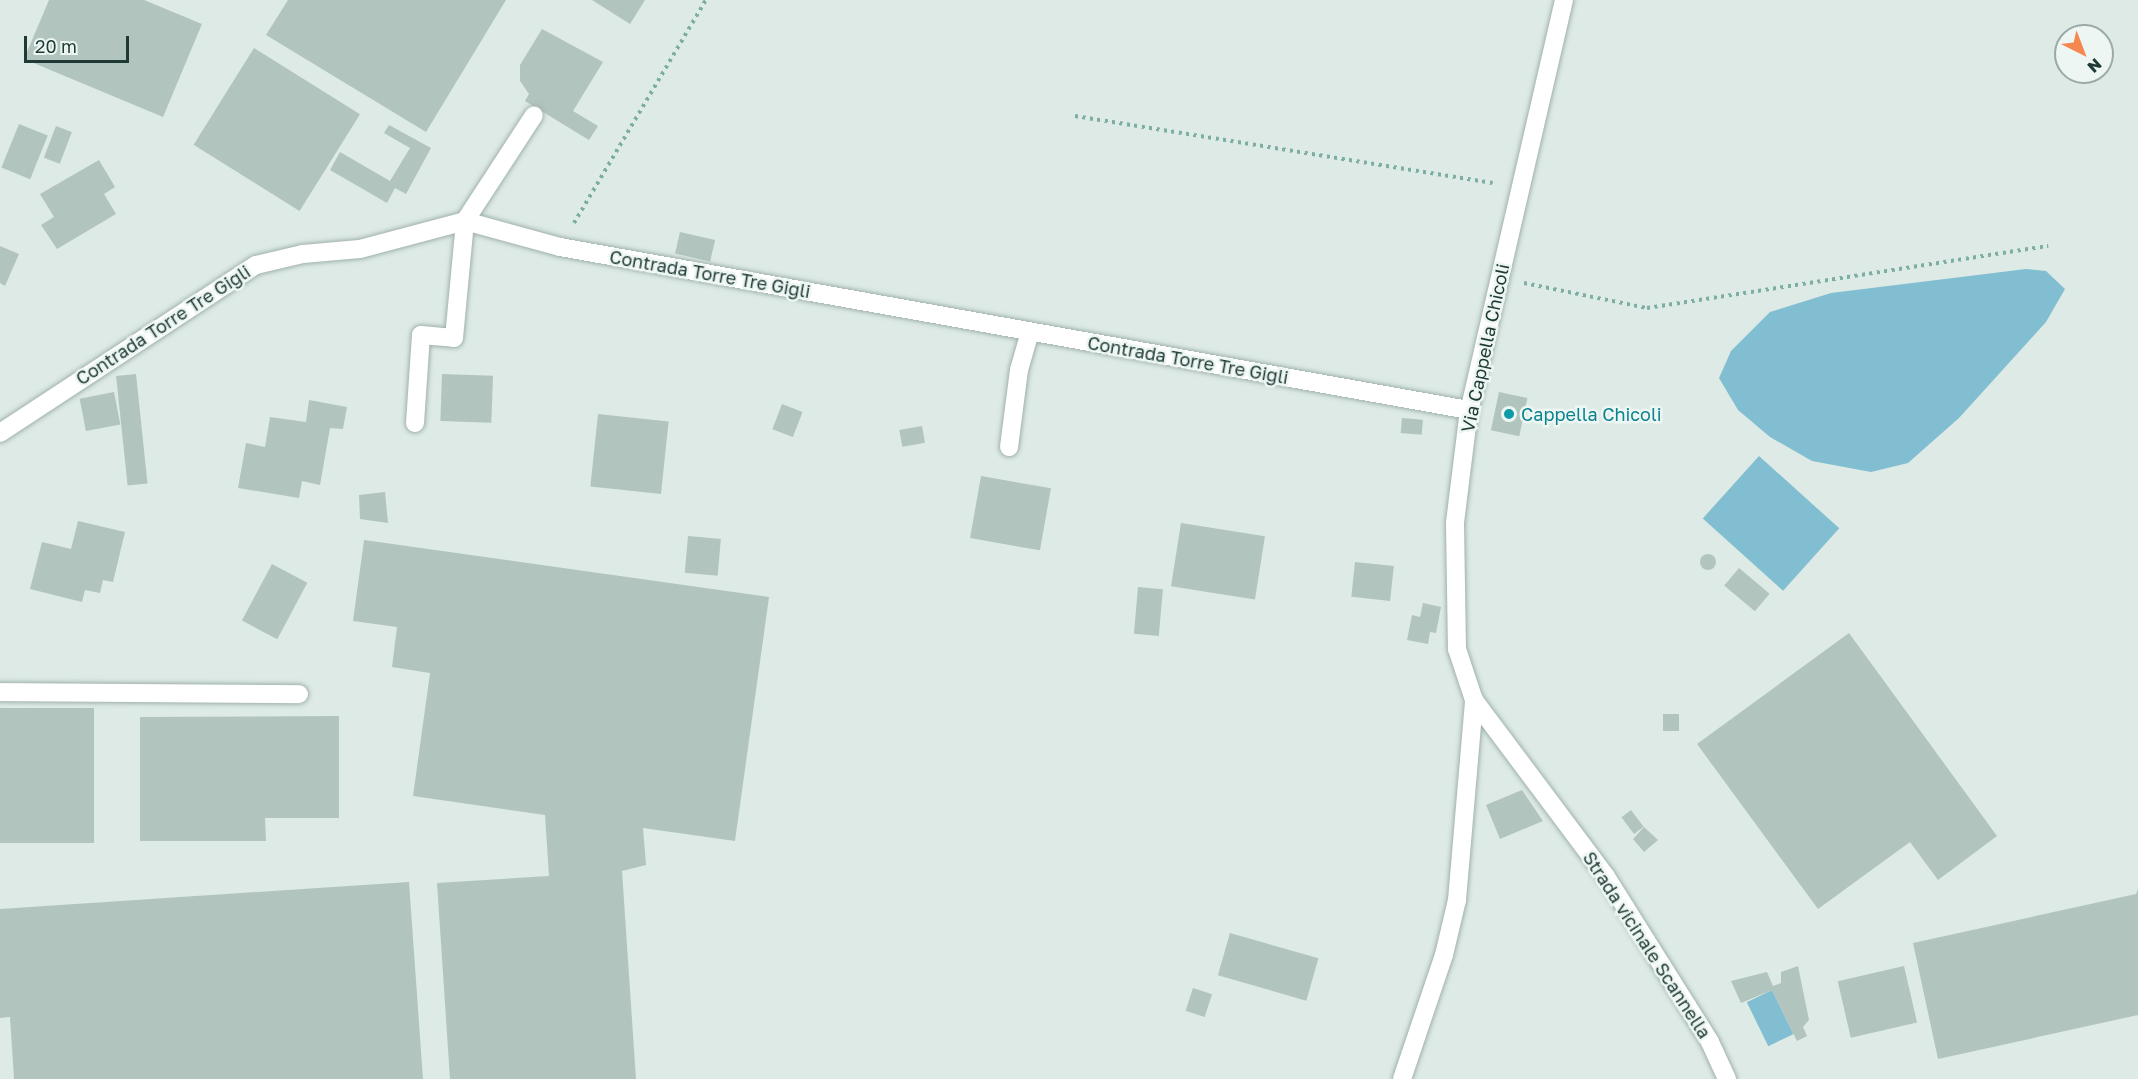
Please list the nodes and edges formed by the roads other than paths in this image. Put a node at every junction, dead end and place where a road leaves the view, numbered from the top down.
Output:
1 (1564, 0) edge
2 (534, 115) dead end
3 (465, 221) junction
4 (1030, 332) junction
5 (1469, 410) junction
6 (415, 423) dead end
7 (0, 433) edge
8 (1009, 447) dead end
9 (0, 692) edge
10 (299, 694) dead end
11 (1474, 700) junction
12 (1402, 1079) edge
13 (1727, 1079) edge

1 - 5 street, Via Cappella Chicoli
2 - 3 street
3 - 4 street, Contrada Torre Tre Gigli
3 - 6 street
3 - 7 street, Contrada Torre Tre Gigli
4 - 5 street, Contrada Torre Tre Gigli
4 - 8 street
5 - 11 street, Via Cappella Chicoli
9 - 10 street
11 - 12 street
11 - 13 street, Strada vicinale Scannella

